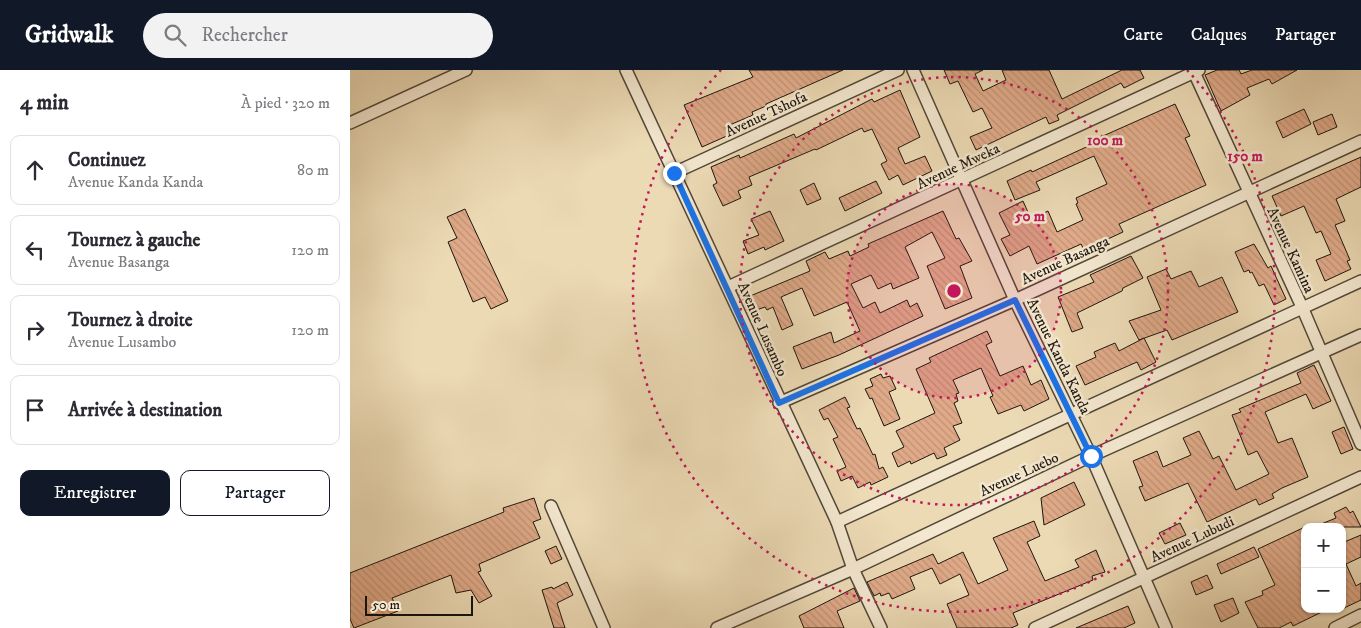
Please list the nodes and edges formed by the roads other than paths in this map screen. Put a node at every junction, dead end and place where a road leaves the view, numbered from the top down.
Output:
1 (466, 70) edge
2 (626, 70) edge
3 (898, 70) edge
4 (913, 70) edge
5 (1195, 71) edge
6 (350, 123) edge
7 (1361, 141) edge
8 (674, 173) junction
9 (963, 180) junction
10 (1248, 192) junction
11 (1361, 281) edge
12 (728, 288) junction
13 (1015, 300) junction
14 (1302, 307) junction
15 (1361, 335) edge
16 (1321, 353) junction
17 (779, 403) junction
18 (1071, 414) junction
19 (1361, 444) edge
20 (1091, 456) junction
21 (1361, 477) edge
22 (551, 506) dead end
23 (837, 522) junction
24 (853, 569) junction
25 (1144, 578) junction
26 (1361, 615) edge
27 (604, 628) edge
28 (717, 628) edge
29 (881, 628) edge
30 (1035, 628) edge
31 (1166, 628) edge
32 (1335, 628) edge

1 - 6 street
2 - 8 street, Avenue Lusambo
3 - 8 street, Avenue Tshofa
4 - 9 street, Avenue Kanda Kanda
5 - 9 street, Avenue Mweka
5 - 10 street, Avenue Kamina
7 - 10 street, Avenue Basanga
8 - 12 street, Avenue Lusambo
9 - 12 street, Avenue Mweka
9 - 13 street, Avenue Kanda Kanda
10 - 13 street, Avenue Basanga
10 - 14 street, Avenue Kamina
11 - 14 street
12 - 17 street, Avenue Lusambo
13 - 17 street, Avenue Basanga
13 - 18 street, Avenue Kanda Kanda
14 - 16 street, Avenue Kamina
14 - 18 street
15 - 16 street, Avenue Luebo
16 - 19 street, Avenue Kamina
16 - 20 street, Avenue Luebo
17 - 23 street, Avenue Lusambo
18 - 20 street, Avenue Kanda Kanda
18 - 23 street
20 - 24 street, Avenue Luebo
20 - 25 street, Avenue Kanda Kanda
21 - 25 street, Avenue Lubudi
22 - 27 street
23 - 24 street, Avenue Lusambo
24 - 28 street, Avenue Luebo
24 - 29 street, Avenue Lusambo
25 - 30 street, Avenue Lubudi
25 - 31 street, Avenue Kanda Kanda
26 - 32 street

